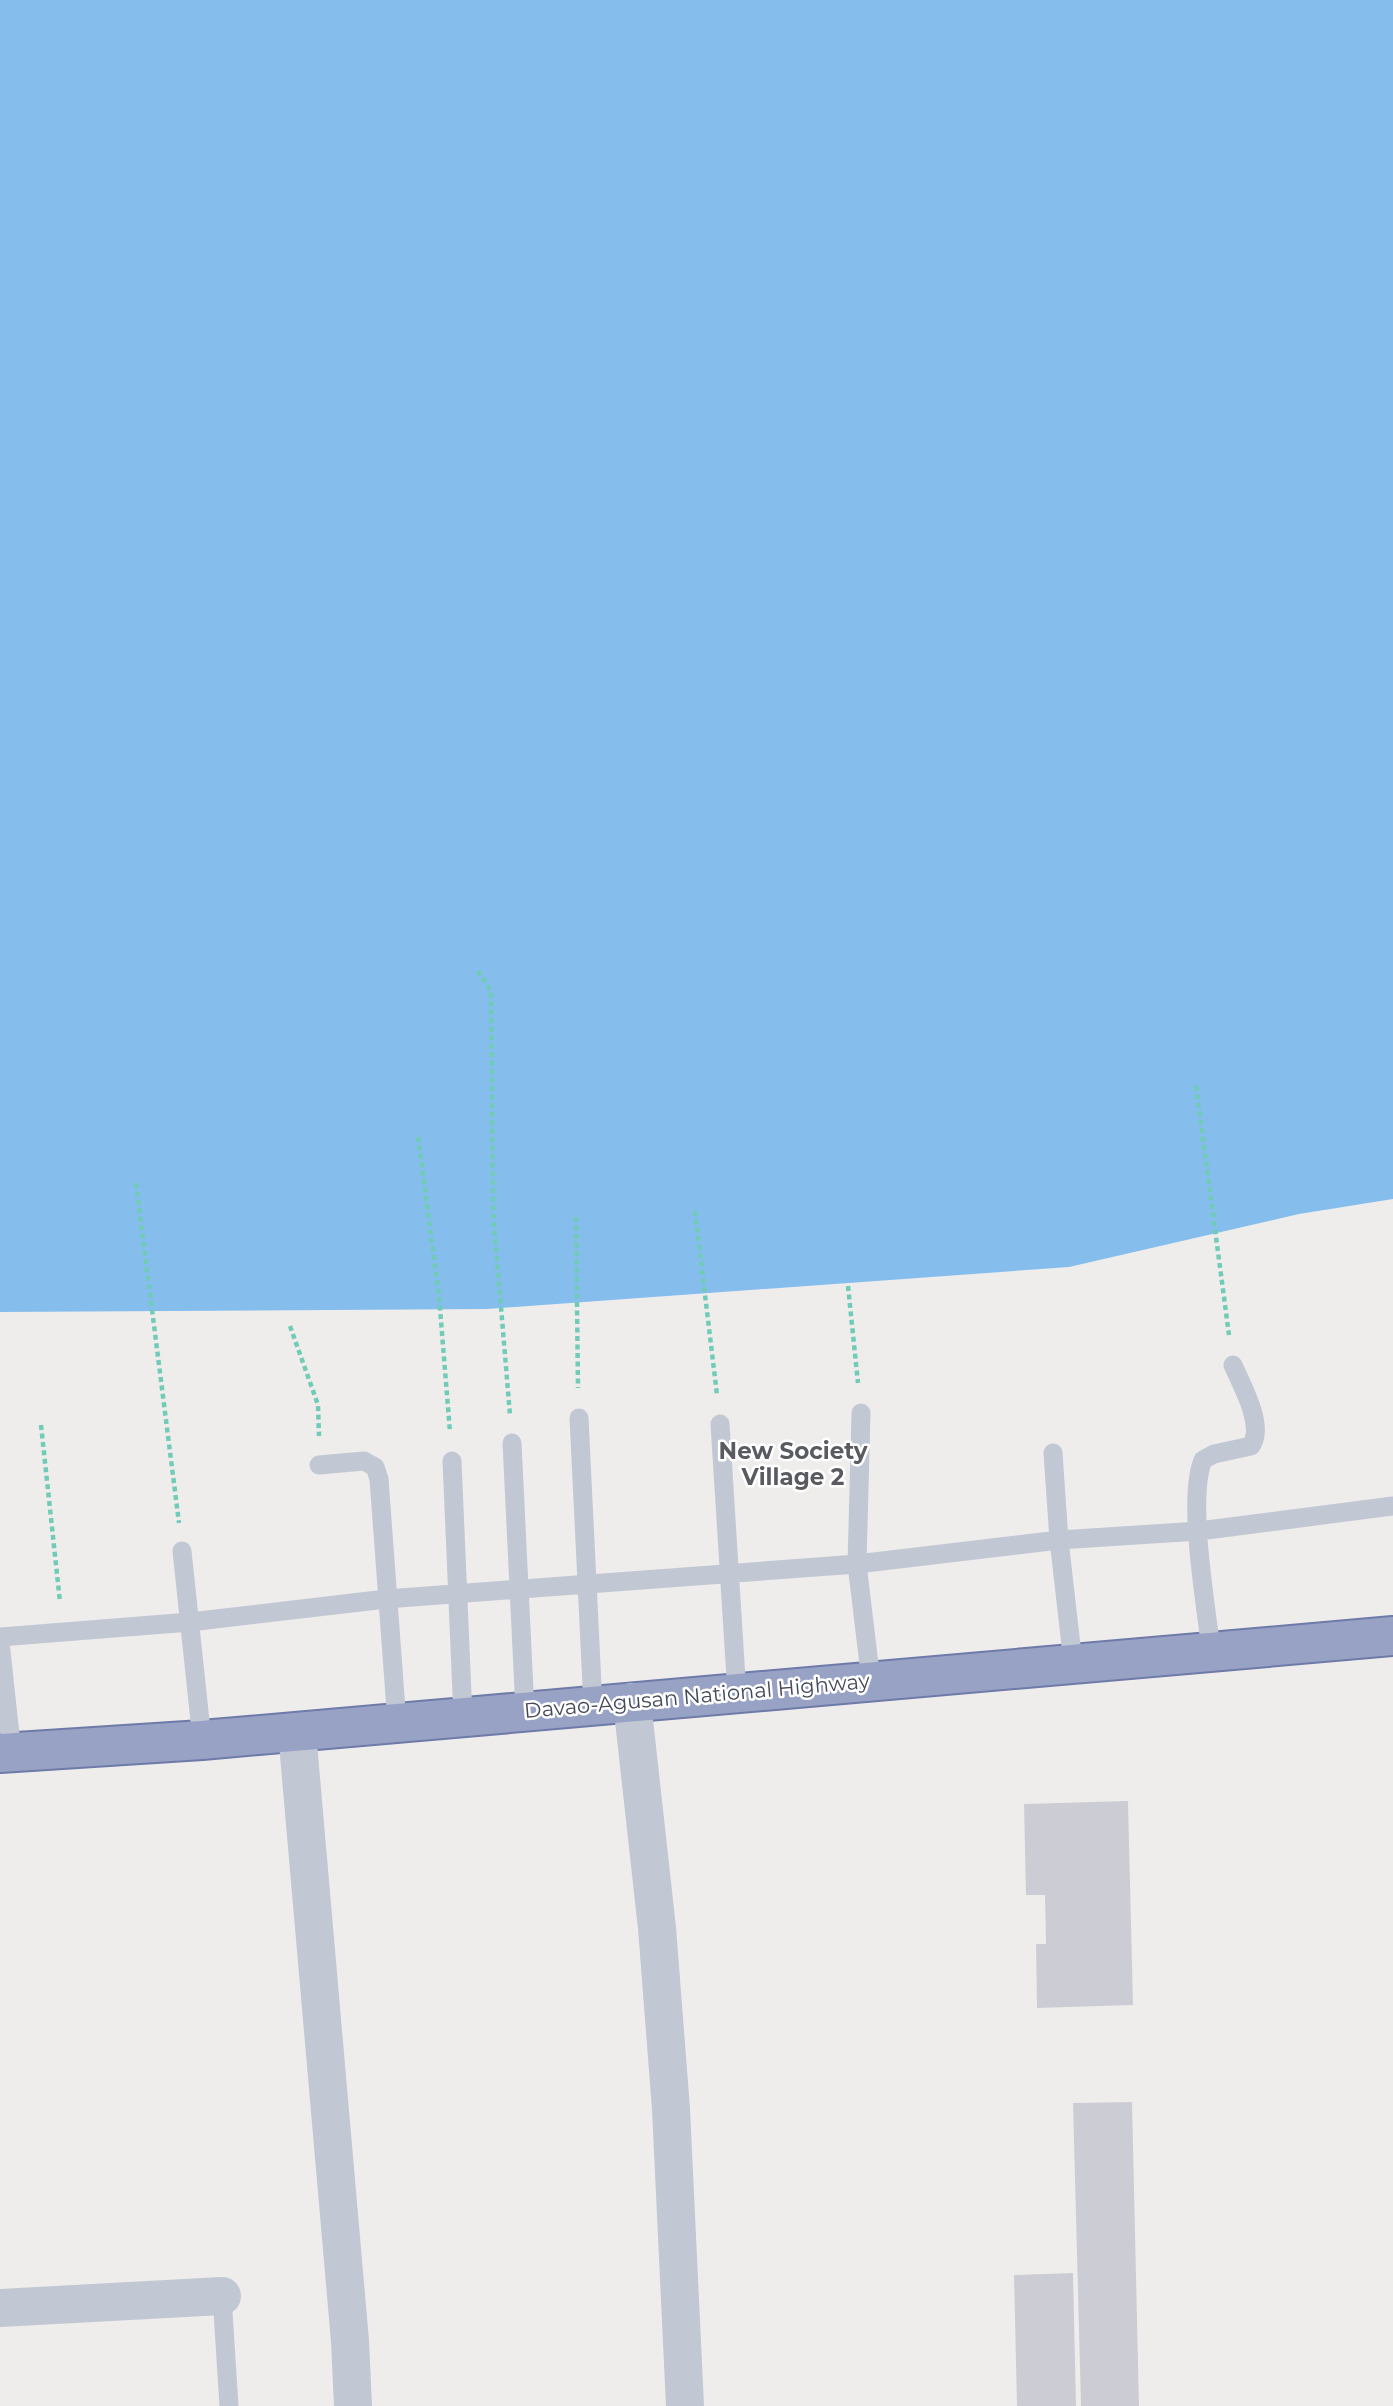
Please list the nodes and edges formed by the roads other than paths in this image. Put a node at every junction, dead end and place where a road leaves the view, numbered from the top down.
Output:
1 (1234, 1365) road end
2 (861, 1413) road end
3 (579, 1418) road end
4 (720, 1424) road end
5 (512, 1444) road end
6 (1053, 1453) dead end
7 (452, 1461) road end
8 (319, 1465) road end
9 (1393, 1506) edge
10 (1199, 1531) junction
11 (1059, 1540) junction
12 (182, 1551) road end
13 (857, 1564) junction
14 (728, 1572) junction
15 (585, 1585) junction
16 (519, 1589) junction
17 (459, 1594) junction
18 (386, 1599) junction
19 (190, 1622) junction
20 (1393, 1636) edge
21 (0, 1639) edge
22 (1211, 1650) junction
23 (1073, 1663) junction
24 (871, 1681) junction
25 (737, 1694) junction
26 (632, 1702) junction
27 (593, 1706) junction
28 (525, 1711) junction
29 (463, 1717) junction
30 (397, 1723) junction
31 (297, 1732) junction
32 (202, 1740) junction
33 (6, 1753) edge
34 (222, 2296) joint
35 (0, 2308) edge
36 (229, 2406) edge
37 (353, 2406) edge
38 (685, 2406) edge

1 - 10 lane
2 - 13 lane
3 - 15 lane
4 - 14 lane
5 - 16 lane
6 - 11 lane
7 - 17 lane
8 - 18 lane
9 - 10 lane
10 - 11 lane
10 - 22 lane
11 - 13 lane
11 - 23 lane
12 - 19 lane
13 - 14 lane
13 - 24 lane
14 - 15 lane
14 - 25 lane
15 - 16 lane
15 - 27 lane
16 - 17 lane
16 - 28 lane
17 - 18 lane
17 - 29 lane
18 - 19 lane
18 - 30 lane
19 - 21 lane
19 - 32 lane
20 - 22 highway, Davao-Agusan National Highway
21 - 33 lane
22 - 23 highway, Davao-Agusan National Highway
23 - 24 highway, Davao-Agusan National Highway
24 - 25 highway, Davao-Agusan National Highway
25 - 26 highway, Davao-Agusan National Highway
26 - 27 highway, Davao-Agusan National Highway
26 - 38 street
27 - 28 highway, Davao-Agusan National Highway
28 - 29 highway, Davao-Agusan National Highway
29 - 30 highway, Davao-Agusan National Highway
30 - 31 highway, Davao-Agusan National Highway
31 - 32 highway, Davao-Agusan National Highway
31 - 37 street
32 - 33 highway, Davao-Agusan National Highway
34 - 35 street
34 - 36 lane

